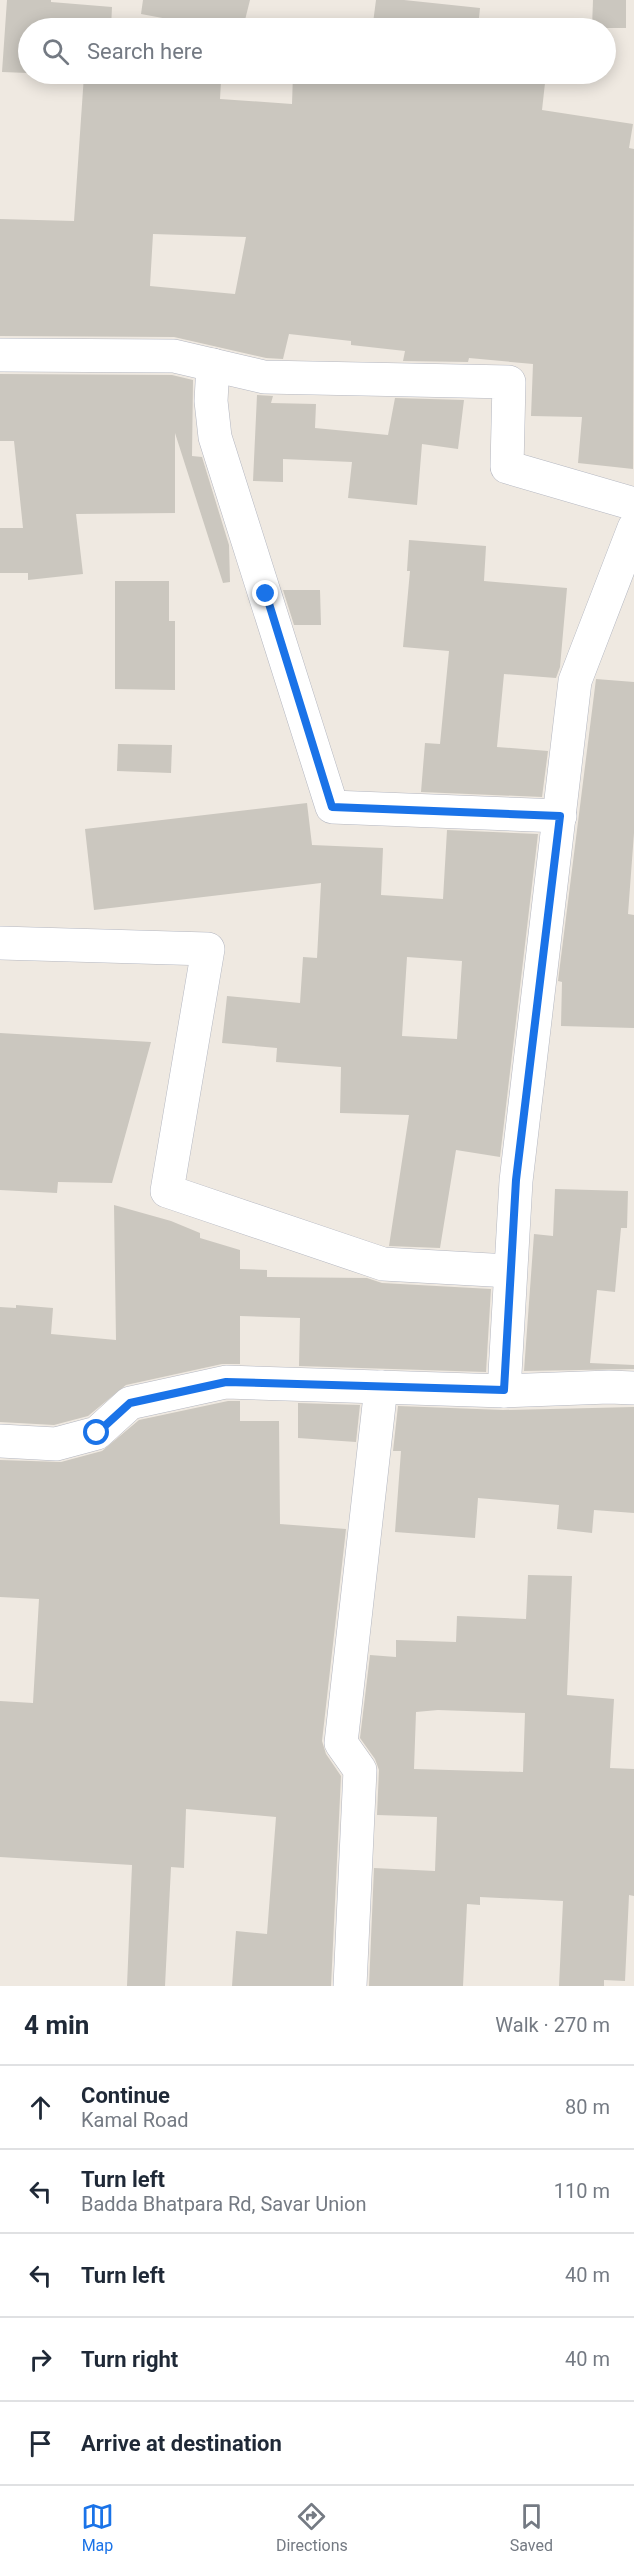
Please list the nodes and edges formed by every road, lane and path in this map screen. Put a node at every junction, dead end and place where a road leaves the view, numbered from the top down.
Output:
1 (0, 355) edge
2 (213, 365) junction
3 (634, 504) edge
4 (634, 528) edge
5 (560, 816) junction
6 (0, 944) edge
7 (510, 1271) junction
8 (381, 1387) junction
9 (634, 1388) edge
10 (504, 1390) junction
11 (0, 1441) edge
12 (350, 1986) edge

1 - 2 street
2 - 3 street
2 - 5 street
4 - 5 street
5 - 7 street
6 - 7 street
7 - 10 street
8 - 10 street
8 - 11 street
8 - 12 street
9 - 10 street

